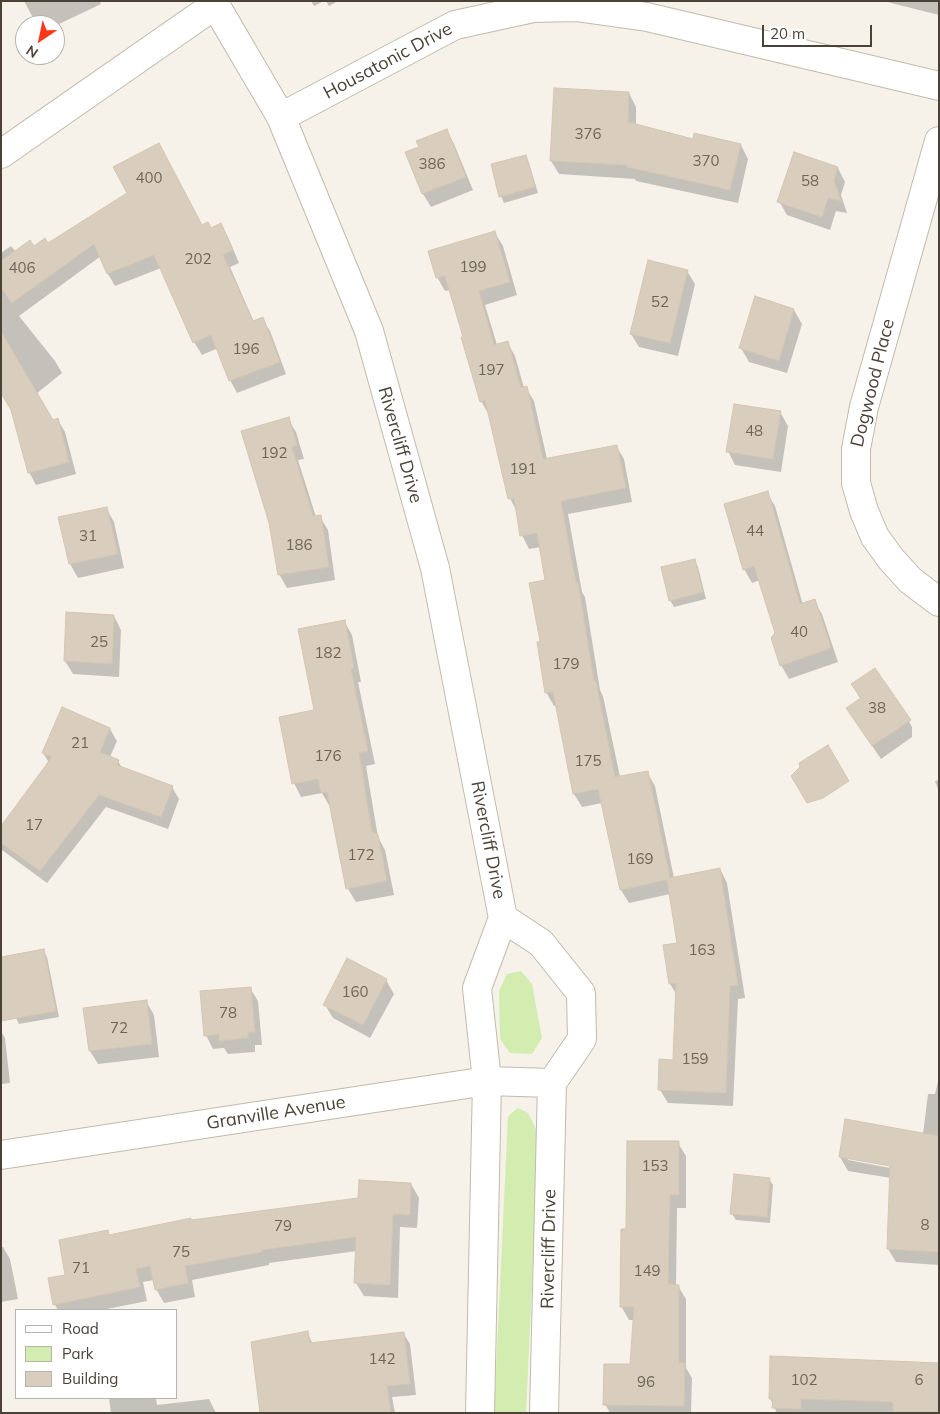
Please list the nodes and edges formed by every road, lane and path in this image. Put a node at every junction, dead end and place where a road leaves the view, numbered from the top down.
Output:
1 (214, 3) edge
2 (939, 86) edge
3 (281, 117) junction
4 (939, 141) edge
5 (1, 154) edge
6 (939, 602) edge
7 (503, 918) junction
8 (487, 1081) junction
9 (552, 1083) junction
10 (1, 1156) edge
11 (480, 1413) edge
12 (544, 1413) edge

1 - 3 street, Rivercliff Drive
1 - 5 street
2 - 3 street, Housatonic Drive
3 - 7 street, Rivercliff Drive
4 - 6 street, Dogwood Place
7 - 8 street, Rivercliff Drive
7 - 9 street, Rivercliff Drive
8 - 9 street, Granville Avenue
8 - 10 street, Granville Avenue
8 - 11 street, Rivercliff Drive
9 - 12 street, Rivercliff Drive

